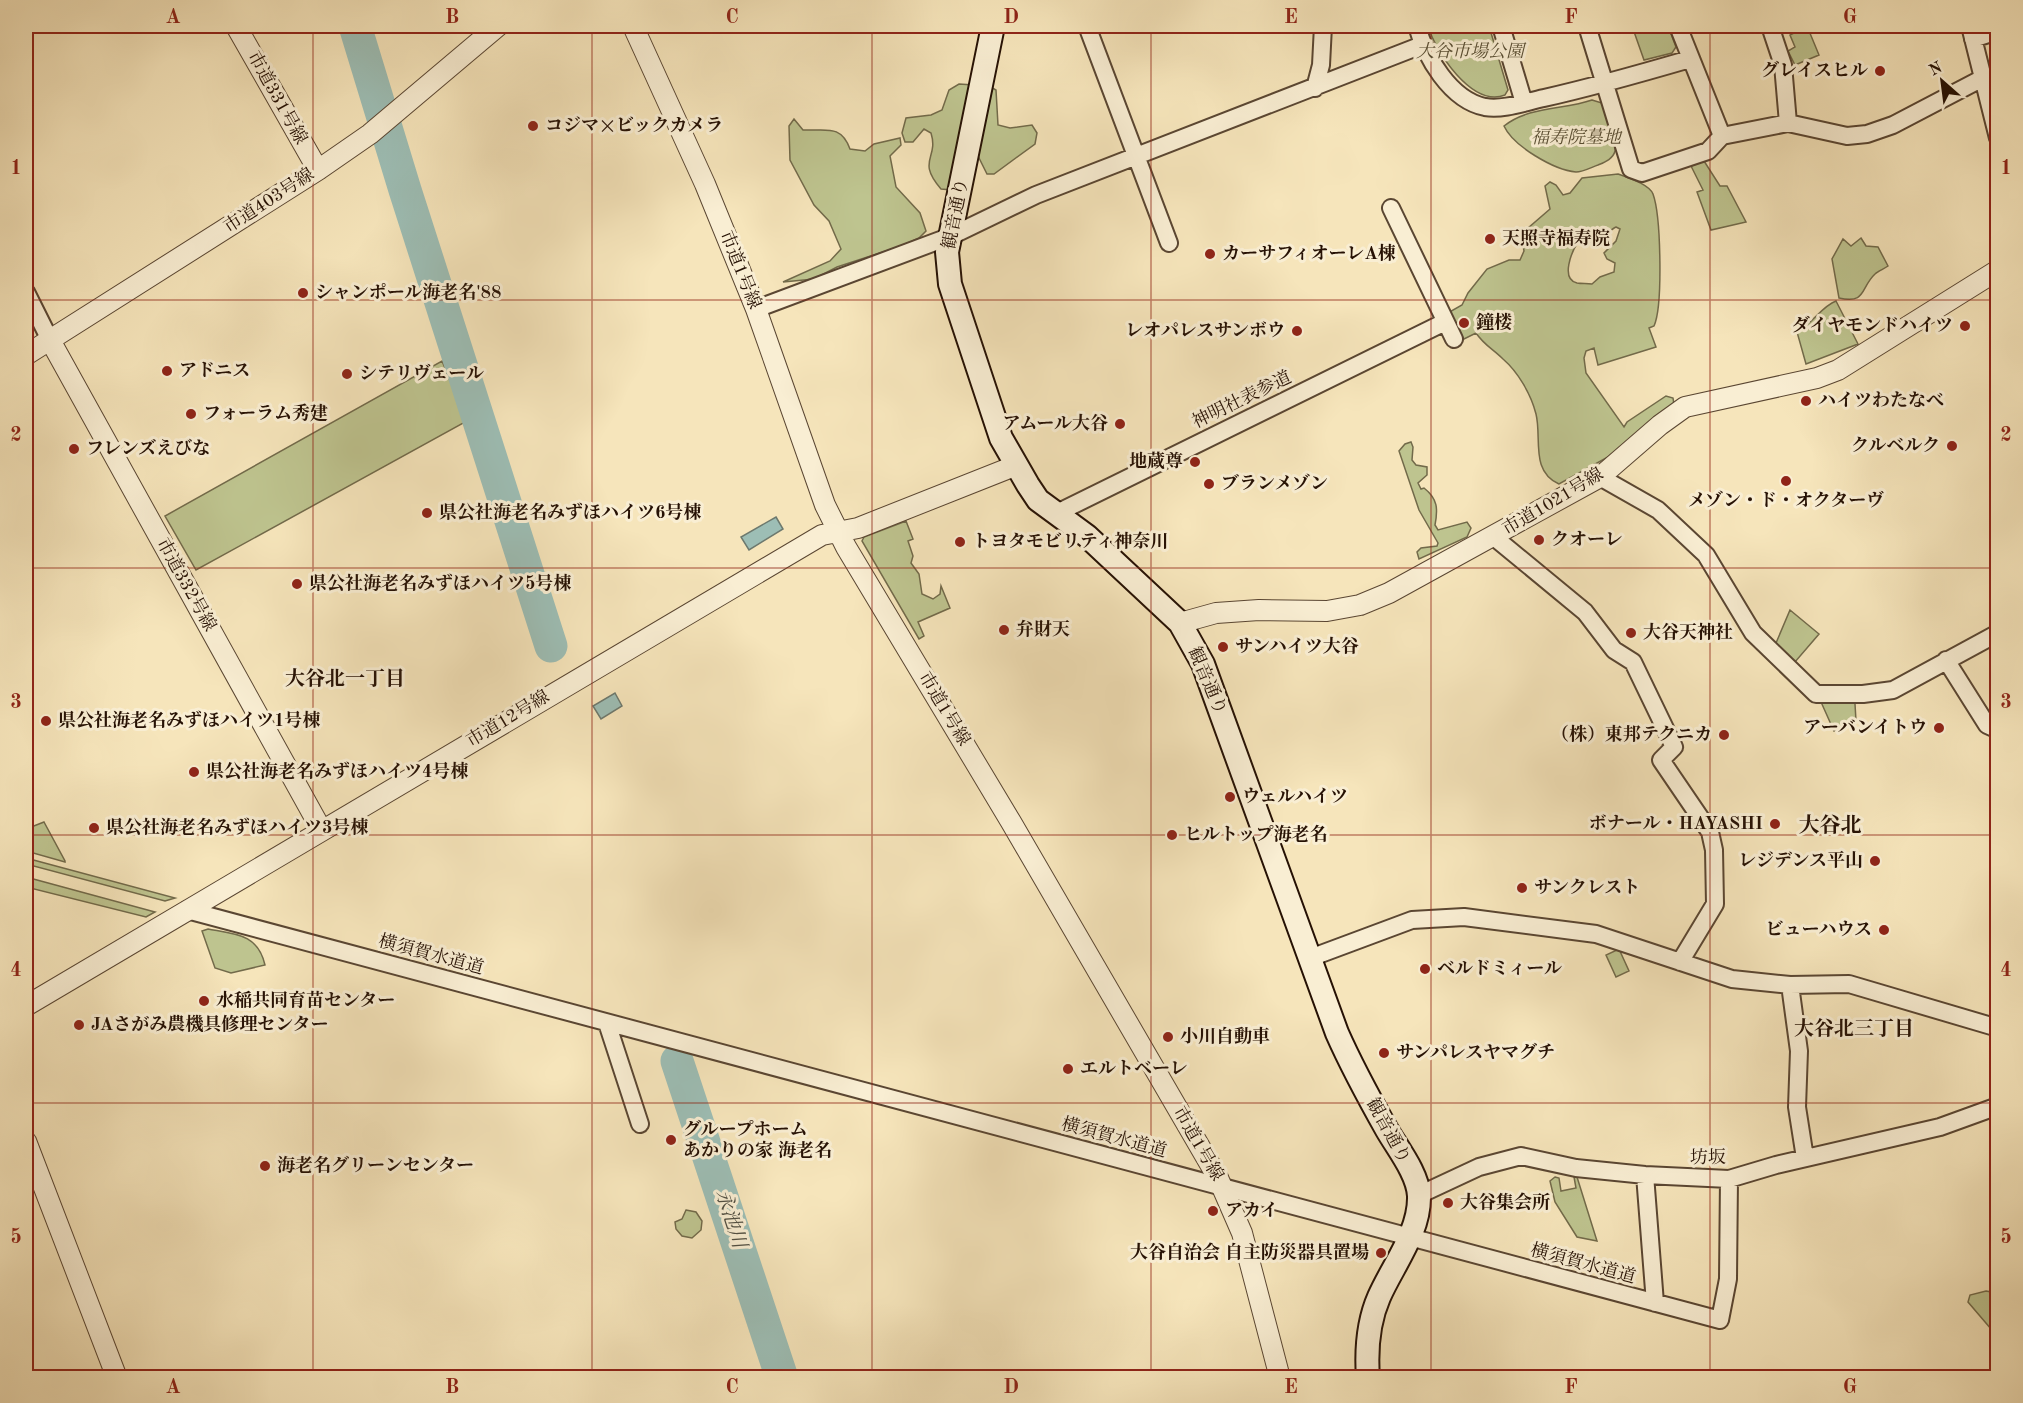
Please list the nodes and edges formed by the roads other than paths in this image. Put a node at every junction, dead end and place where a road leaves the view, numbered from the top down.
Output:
1 (236, 26) edge
2 (498, 26) edge
3 (633, 26) edge
4 (993, 26) edge
5 (1087, 26) edge
6 (1323, 26) edge
7 (1417, 26) edge
8 (1501, 26) edge
9 (1587, 26) edge
10 (1678, 26) edge
11 (1770, 26) edge
12 (1998, 31) edge
13 (1971, 32) edge
14 (1422, 45) junction
15 (1690, 59) junction
16 (1982, 78) junction
17 (1604, 84) junction
18 (1315, 88) junction
19 (1524, 103) junction
20 (1788, 123) junction
21 (1722, 136) junction
22 (1998, 138) edge
23 (1135, 156) junction
24 (318, 170) junction
25 (1391, 208) dead end
26 (951, 236) junction
27 (1169, 243) dead end
28 (1998, 270) edge
29 (26, 292) edge
30 (756, 309) junction
31 (1444, 322) junction
32 (1454, 339) dead end
33 (50, 340) junction
34 (26, 355) edge
35 (1017, 465) junction
36 (1600, 477) junction
37 (1057, 513) junction
38 (838, 532) junction
39 (1494, 537) junction
40 (1180, 623) junction
41 (1998, 633) edge
42 (1946, 660) junction
43 (1998, 730) edge
44 (321, 829) junction
45 (187, 910) junction
46 (1310, 958) junction
47 (1680, 962) junction
48 (1790, 985) junction
49 (26, 1006) edge
50 (607, 1023) junction
51 (1998, 1028) edge
52 (1998, 1106) edge
53 (640, 1124) dead end
54 (26, 1140) edge
55 (1805, 1158) junction
56 (1645, 1175) junction
57 (1729, 1179) junction
58 (1222, 1187) junction
59 (1419, 1195) junction
60 (1410, 1238) junction
61 (1655, 1303) junction
62 (117, 1377) edge
63 (1280, 1377) edge
64 (1368, 1377) edge

1 - 24 street, 市道331号線
2 - 24 street, 市道403号線
3 - 30 street, 市道1号線
4 - 26 main road, 観音通り
5 - 23 street
6 - 18 street
7 - 14 street
8 - 19 street
9 - 17 street
10 - 15 street
11 - 20 street
12 - 13 street
13 - 16 street
14 - 18 street
14 - 19 street
15 - 17 street
15 - 21 street
16 - 20 street
16 - 22 street
17 - 19 street
17 - 21 street
18 - 23 street
20 - 21 street
23 - 26 street
23 - 27 street
24 - 33 street, 市道403号線
25 - 31 street
26 - 30 street
26 - 35 main road, 観音通り
28 - 36 street, 市道1021号線
29 - 33 street
30 - 38 street, 市道1号線
31 - 32 street
31 - 37 street, 神明社表参道
33 - 34 street, 市道403号線
33 - 44 street, 市道332号線
35 - 37 main road, 観音通り
35 - 38 street, 市道12号線
36 - 39 street, 市道1021号線
36 - 42 street
37 - 40 main road, 観音通り
38 - 44 street, 市道12号線
38 - 58 street, 市道1号線
39 - 40 street, 市道1021号線
39 - 47 street
40 - 46 main road, 観音通り
41 - 42 street
42 - 43 street
44 - 45 street, 市道12号線
45 - 49 street, 市道12号線
45 - 50 street, 横須賀水道道
46 - 47 street
46 - 59 main road, 観音通り
47 - 48 street
48 - 51 street
48 - 55 street
50 - 53 street
50 - 58 street, 横須賀水道道
52 - 55 street, 坊坂
54 - 62 street
55 - 57 street, 坊坂
56 - 57 street, 坊坂
56 - 59 street, 坊坂
56 - 61 street
57 - 61 street, 横須賀水道道
58 - 60 street, 横須賀水道道
58 - 63 street, 市道1号線
59 - 60 main road
60 - 61 street, 横須賀水道道
60 - 64 main road

